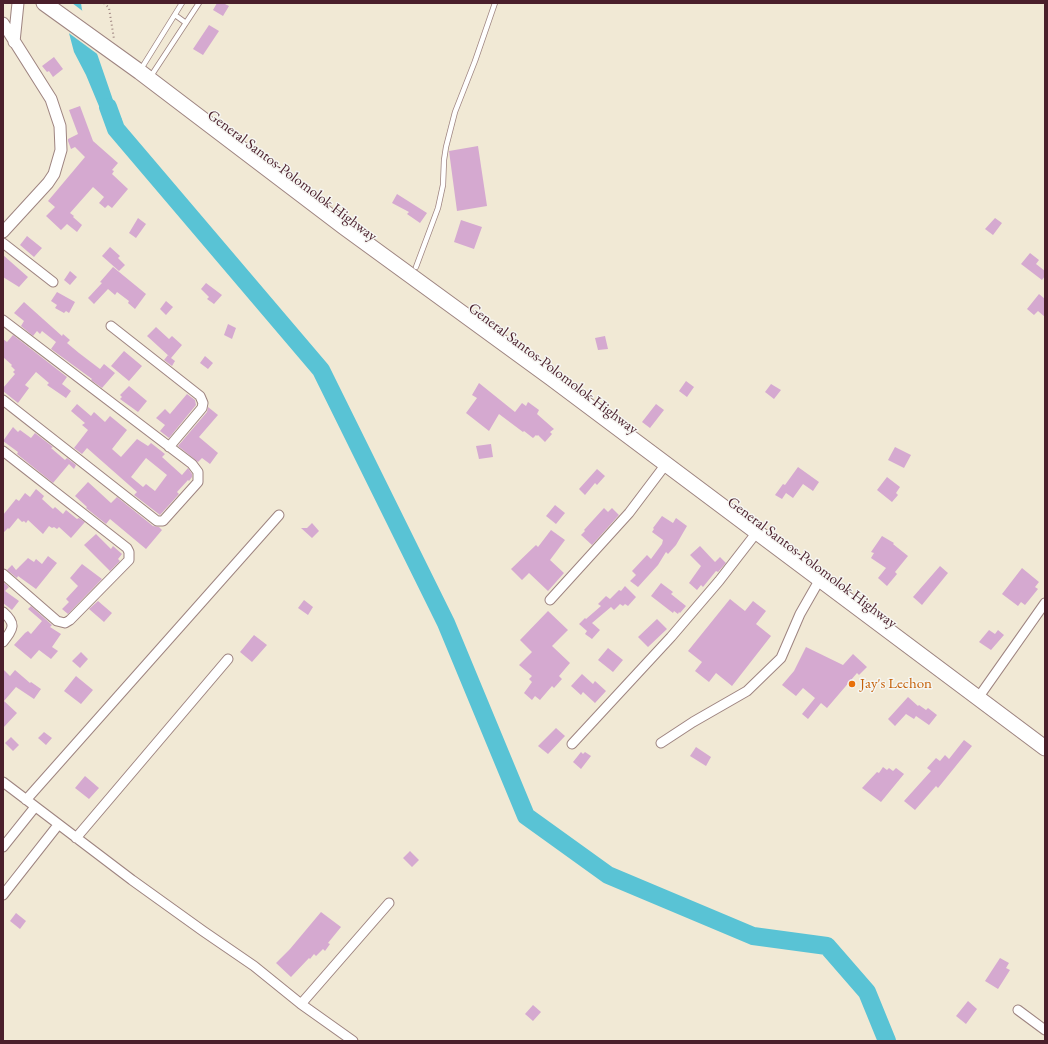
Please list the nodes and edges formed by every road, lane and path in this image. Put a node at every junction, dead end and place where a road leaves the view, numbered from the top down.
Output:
1 (18, 3) edge
2 (104, 3) edge
3 (199, 3) edge
4 (495, 3) edge
5 (51, 4) edge
6 (180, 4) edge
7 (175, 15) junction
8 (3, 23) edge
9 (186, 23) junction
10 (14, 42) junction
11 (112, 46) junction
12 (146, 73) junction
13 (3, 232) edge
14 (3, 243) edge
15 (416, 267) junction
16 (53, 282) dead end
17 (3, 320) edge
18 (111, 326) dead end
19 (3, 400) edge
20 (169, 447) junction
21 (3, 451) edge
22 (666, 464) junction
23 (279, 515) dead end
24 (757, 532) junction
25 (3, 574) edge
26 (820, 579) junction
27 (550, 600) dead end
28 (1045, 602) edge
29 (3, 612) edge
30 (3, 642) edge
31 (228, 659) dead end
32 (980, 694) junction
33 (1045, 737) edge
34 (662, 743) dead end
35 (572, 744) dead end
36 (1045, 748) edge
37 (3, 782) edge
38 (26, 800) junction
39 (35, 807) junction
40 (58, 824) junction
41 (76, 838) junction
42 (3, 847) edge
43 (3, 895) edge
44 (388, 903) dead end
45 (301, 1004) junction
46 (1018, 1010) dead end
47 (1045, 1030) edge
48 (353, 1041) edge

1 - 10 street
2 - 11 path
3 - 9 lane
4 - 15 lane
5 - 11 highway
6 - 7 lane
7 - 9 lane
7 - 12 lane
8 - 10 street
9 - 12 lane
10 - 13 street
11 - 12 highway
12 - 15 highway, General Santos-Polomolok Highway
12 - 22 highway
14 - 16 street
15 - 32 highway, General Santos-Polomolok Highway
17 - 20 street
18 - 20 street
19 - 20 street
21 - 25 street
22 - 24 highway
22 - 27 street
23 - 38 street
24 - 26 highway
24 - 35 street
26 - 32 highway
26 - 34 street
28 - 32 street
29 - 30 street
31 - 41 street
32 - 33 highway, General Santos-Polomolok Highway
32 - 36 highway
37 - 38 street
38 - 39 street
39 - 40 street
39 - 42 street
40 - 41 street
40 - 43 street
41 - 45 street
44 - 45 street
45 - 48 street
46 - 47 street

